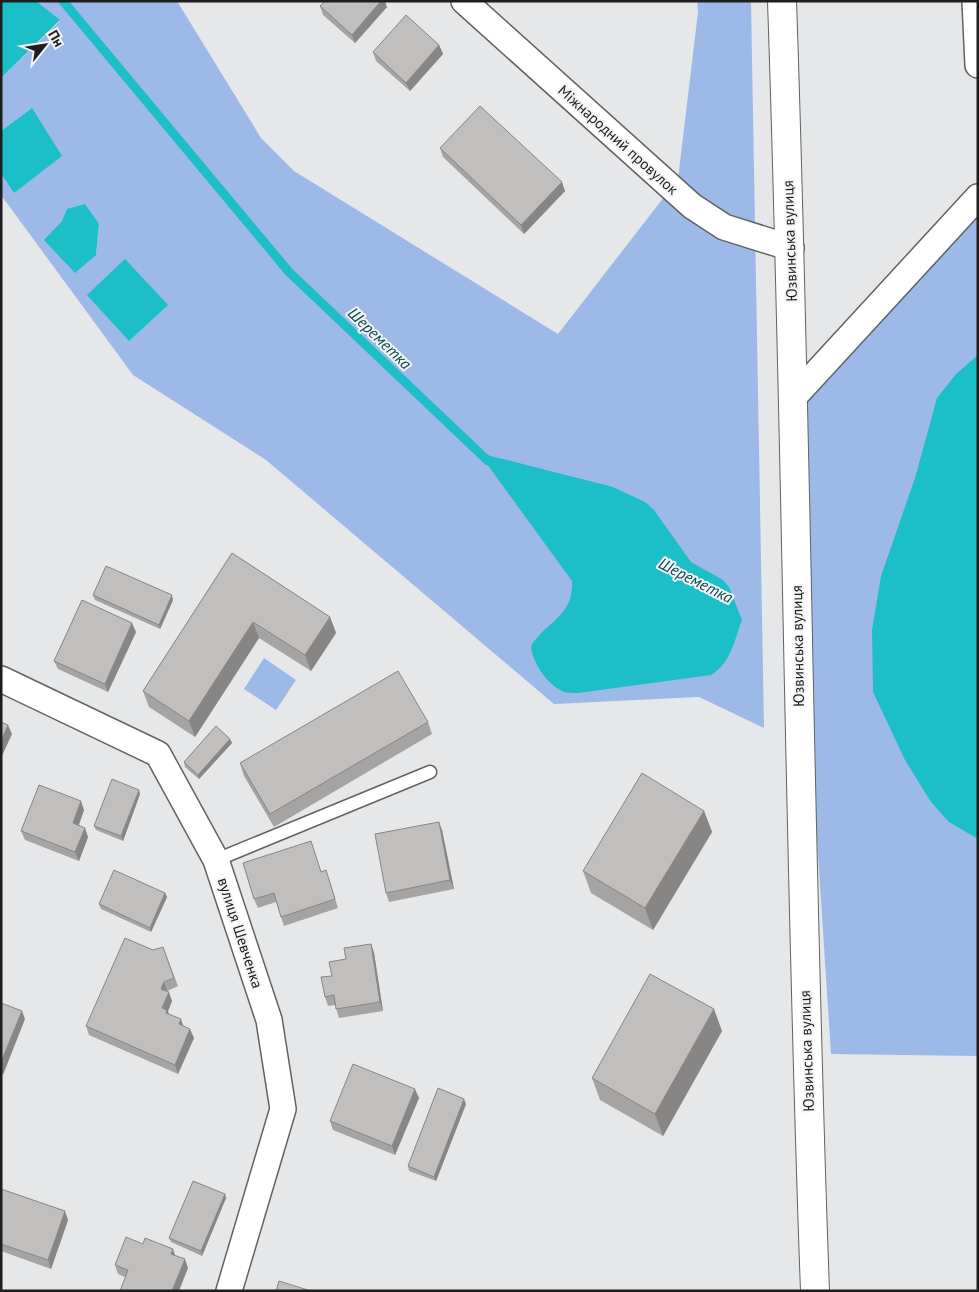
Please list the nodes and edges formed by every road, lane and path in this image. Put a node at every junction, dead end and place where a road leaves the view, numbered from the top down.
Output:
1 (464, 1) edge
2 (782, 1) edge
3 (975, 1) edge
4 (978, 65) edge
5 (978, 197) edge
6 (791, 248) junction
7 (793, 398) junction
8 (1, 679) edge
9 (430, 772) dead end
10 (216, 860) junction
11 (229, 1291) edge
12 (815, 1291) edge

1 - 6 street, Міжнародний провулок
2 - 6 main road, Юзвинська вулиця
3 - 4 street
5 - 7 street
6 - 7 main road, Юзвинська вулиця
7 - 12 main road, Юзвинська вулиця
8 - 10 street, вулиця Шевченка
9 - 10 lane
10 - 11 street, вулиця Шевченка

